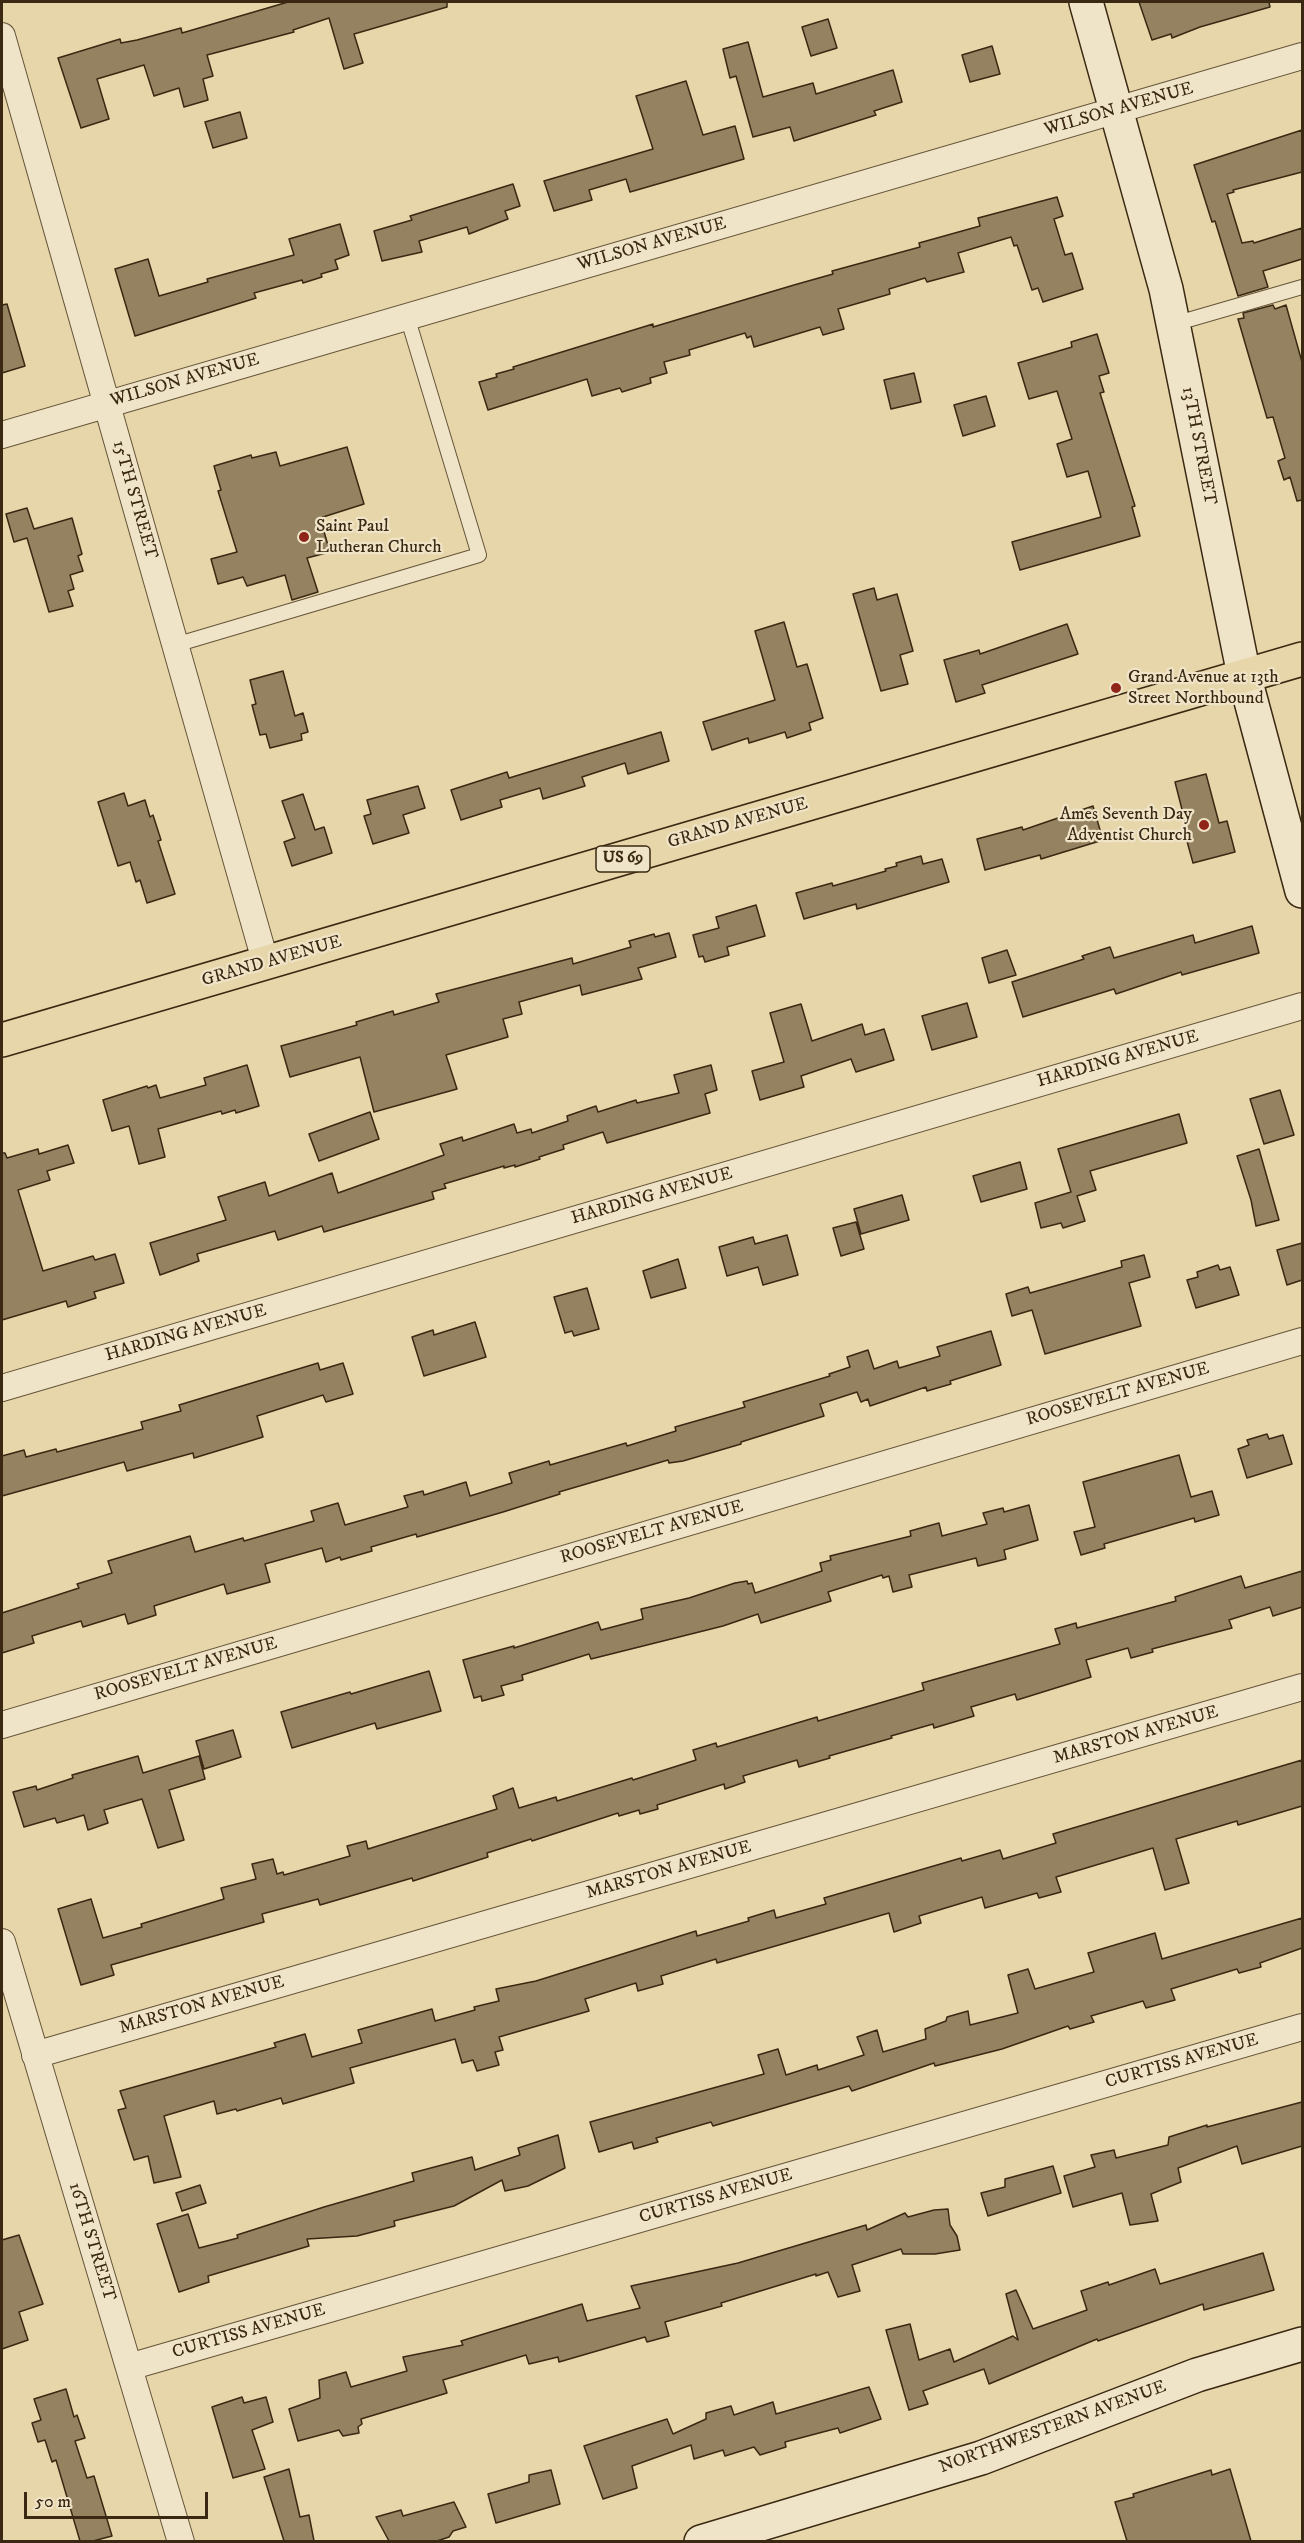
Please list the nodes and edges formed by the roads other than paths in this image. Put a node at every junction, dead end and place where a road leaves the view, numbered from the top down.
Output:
1 (1086, 2) edge
2 (2, 36) edge
3 (1302, 56) edge
4 (1118, 111) junction
5 (1302, 286) edge
6 (407, 316) junction
7 (1174, 324) junction
8 (106, 404) junction
9 (2, 435) edge
10 (175, 645) junction
11 (1302, 659) edge
12 (1244, 675) junction
13 (1302, 891) edge
14 (266, 964) junction
15 (1302, 1006) edge
16 (2, 1040) edge
17 (1302, 1341) edge
18 (2, 1388) edge
19 (1302, 1687) edge
20 (2, 1725) edge
21 (2, 1942) edge
22 (1302, 2027) edge
23 (35, 2055) junction
24 (1302, 2344) edge
25 (129, 2367) junction
26 (181, 2541) edge
27 (701, 2541) edge

1 - 4 main road, 13TH STREET
2 - 8 street, 15TH STREET
3 - 4 street, WILSON AVENUE
4 - 6 street, WILSON AVENUE
4 - 7 main road, 13TH STREET
5 - 7 lane
6 - 8 street, WILSON AVENUE
6 - 10 lane
7 - 12 main road, 13TH STREET
8 - 9 street, WILSON AVENUE
8 - 10 street, 15TH STREET
10 - 14 street, 15TH STREET
11 - 12 main road, GRAND AVENUE
12 - 13 main road, 13TH STREET
12 - 14 main road, GRAND AVENUE / US 69
14 - 16 main road, GRAND AVENUE / US 69
15 - 18 street, HARDING AVENUE
17 - 20 street, ROOSEVELT AVENUE
19 - 23 street, MARSTON AVENUE
21 - 23 street, 16TH STREET
22 - 25 street, CURTISS AVENUE
23 - 25 street, 16TH STREET
24 - 27 main road, NORTHWESTERN AVENUE
25 - 26 street, 16TH STREET

